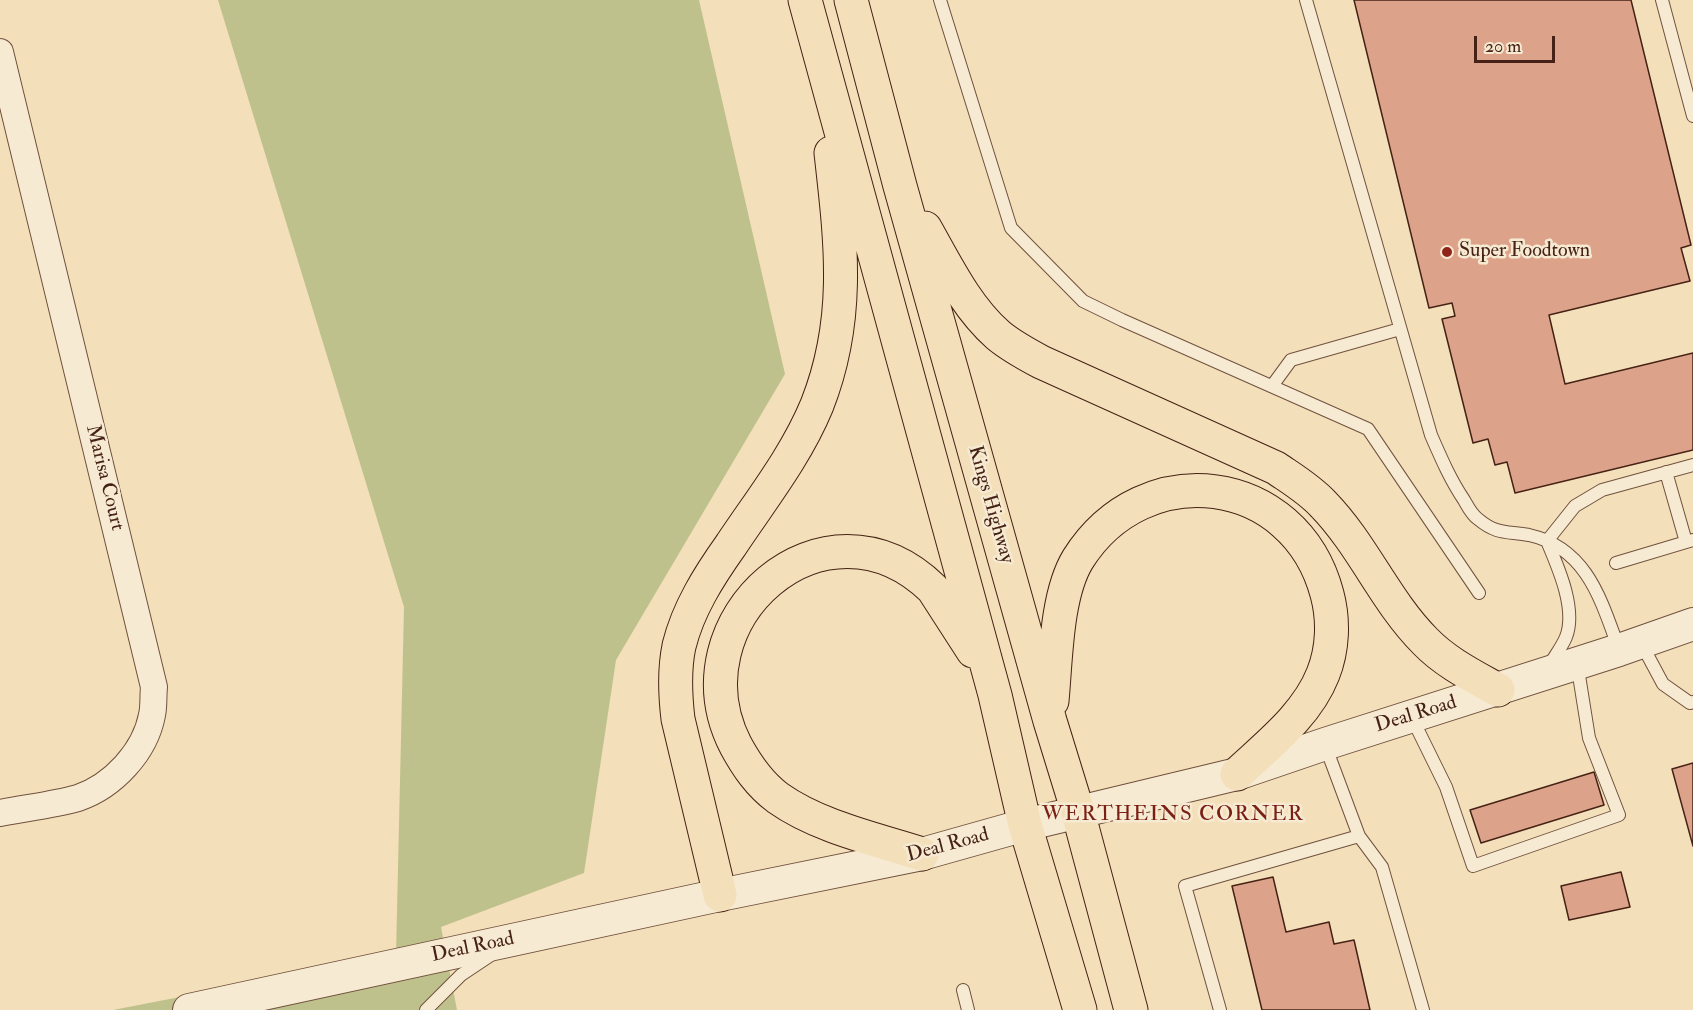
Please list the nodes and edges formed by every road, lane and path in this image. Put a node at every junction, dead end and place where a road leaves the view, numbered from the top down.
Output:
1 (805, 0) edge
2 (851, 0) edge
3 (940, 0) edge
4 (1306, 0) edge
5 (1662, 0) edge
6 (819, 50) junction
7 (0, 52) edge
8 (1693, 116) edge
9 (9, 126) edge
10 (900, 186) junction
11 (1400, 328) junction
12 (1272, 386) junction
13 (1693, 465) edge
14 (1666, 472) junction
15 (1547, 541) junction
16 (1690, 541) edge
17 (1616, 563) dead end
18 (1479, 592) dead end
19 (1693, 624) edge
20 (1630, 646) junction
21 (1577, 663) junction
22 (1544, 675) junction
23 (1498, 690) junction
24 (995, 695) junction
25 (1693, 702) edge
26 (1411, 717) junction
27 (1050, 721) junction
28 (1325, 744) junction
29 (1237, 774) junction
30 (1078, 812) junction
31 (0, 813) edge
32 (1024, 825) junction
33 (1359, 836) junction
34 (922, 854) junction
35 (720, 895) junction
36 (514, 939) junction
37 (963, 990) dead end
38 (189, 1010) edge
39 (426, 1010) edge
40 (968, 1010) edge
41 (1080, 1010) edge
42 (1131, 1010) edge
43 (1220, 1010) edge
44 (1423, 1010) edge

1 - 6 main road
2 - 10 main road, Kings Highway
3 - 12 lane
4 - 11 lane
5 - 8 lane
6 - 24 main road
6 - 35 main road
7 - 9 street, Marisa Court
9 - 31 street, Marisa Court
10 - 23 main road
10 - 27 main road, Kings Highway
11 - 12 lane
11 - 15 lane
12 - 18 lane
13 - 14 lane
14 - 15 lane
14 - 16 lane
15 - 20 lane
15 - 22 lane
16 - 17 lane
19 - 20 street, Deal Road
20 - 21 street, Deal Road
20 - 25 lane
21 - 22 street, Deal Road
21 - 26 lane
22 - 23 street, Deal Road
23 - 26 street, Deal Road
24 - 32 main road
24 - 34 main road
26 - 28 street, Deal Road
27 - 29 main road
27 - 30 main road, Kings Highway
28 - 29 street, Deal Road
28 - 33 lane
29 - 30 street, Deal Road
30 - 32 street, Deal Road
30 - 42 main road, Kings Highway
32 - 34 street, Deal Road
32 - 41 main road
33 - 43 lane
33 - 44 lane
34 - 35 street, Deal Road
35 - 36 street, Deal Road
36 - 38 street, Deal Road
36 - 39 lane
37 - 40 lane

